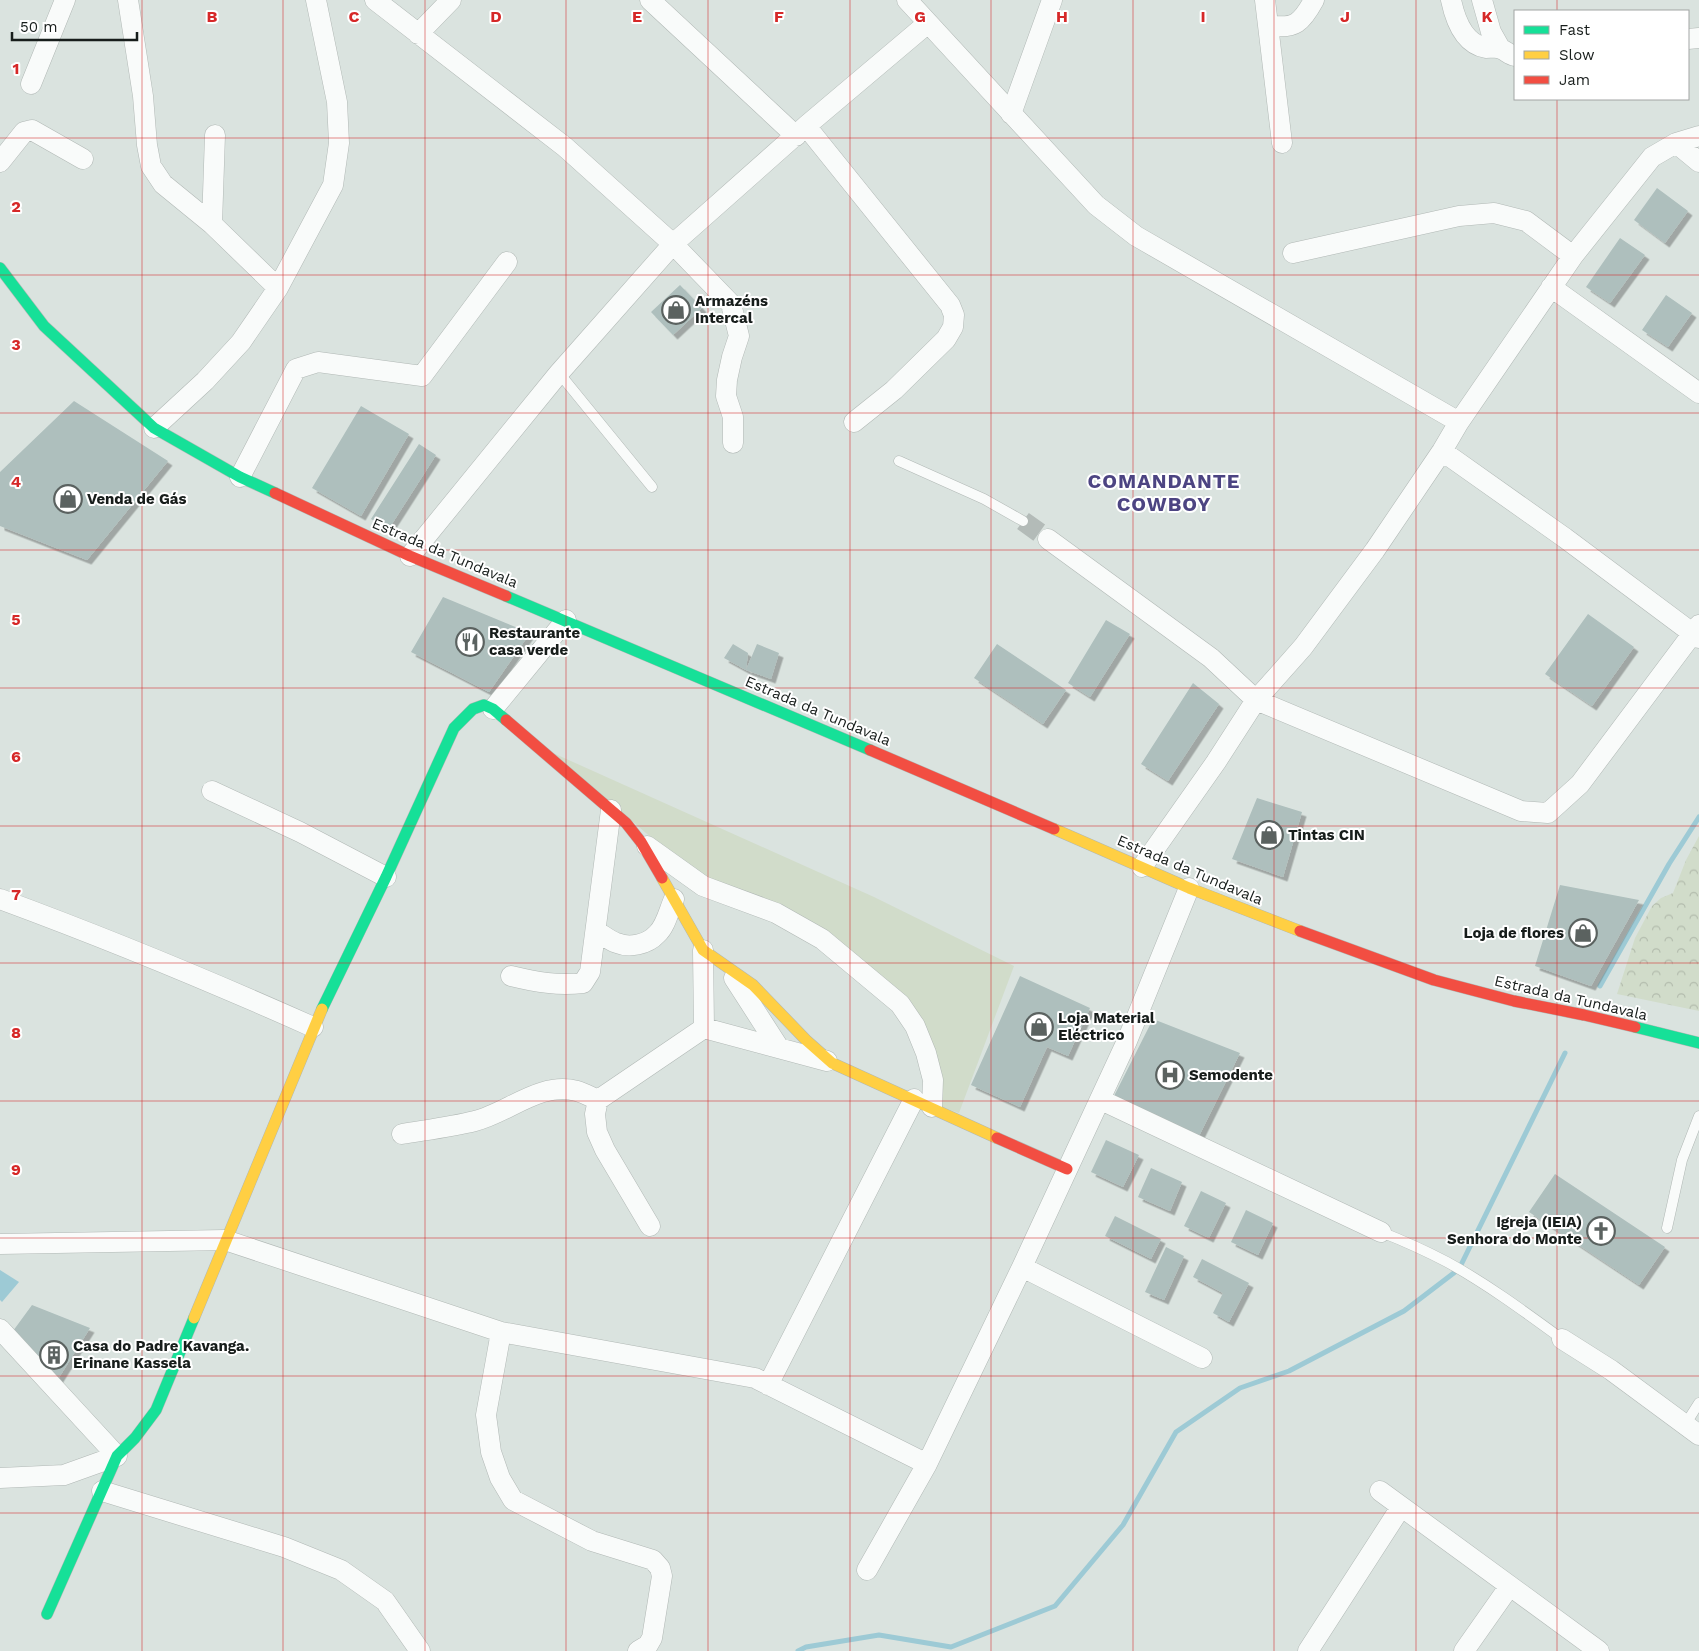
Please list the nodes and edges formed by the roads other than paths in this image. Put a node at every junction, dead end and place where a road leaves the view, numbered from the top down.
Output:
1 (65, 0) edge
2 (128, 0) edge
3 (316, 0) edge
4 (374, 0) edge
5 (451, 0) edge
6 (650, 0) edge
7 (1052, 0) edge
8 (1265, 0) edge
9 (1314, 0) edge
10 (1451, 0) edge
11 (1482, 0) edge
12 (910, 1) edge
13 (928, 23) junction
14 (1269, 25) junction
15 (418, 34) junction
16 (1508, 52) edge
17 (31, 84) dead end
18 (1011, 114) junction
19 (801, 131) junction
20 (215, 135) dead end
21 (1699, 136) edge
22 (1282, 143) dead end
23 (1676, 143) junction
24 (83, 159) dead end
25 (0, 162) edge
26 (1699, 162) edge
27 (212, 224) junction
28 (673, 244) junction
29 (1294, 253) dead end
30 (1573, 256) junction
31 (507, 262) dead end
32 (0, 268) edge
33 (1551, 286) junction
34 (278, 288) junction
35 (559, 373) junction
36 (1699, 393) edge
37 (854, 422) dead end
38 (1458, 422) junction
39 (154, 428) junction
40 (733, 443) dead end
41 (1442, 451) junction
42 (899, 461) dead end
43 (240, 477) junction
44 (652, 486) dead end
45 (1023, 521) tunnel mouth
46 (1048, 539) tunnel mouth
47 (410, 556) junction
48 (566, 620) junction
49 (1697, 632) edge
50 (1256, 700) junction
51 (493, 709) junction
52 (212, 791) dead end
53 (612, 810) junction
54 (641, 842) junction
55 (1142, 867) junction
56 (386, 877) junction
57 (1189, 888) junction
58 (0, 899) edge
59 (674, 899) junction
60 (596, 931) junction
61 (704, 950) junction
62 (728, 967) junction
63 (511, 976) dead end
64 (313, 1027) junction
65 (704, 1028) junction
66 (1699, 1043) edge
67 (779, 1048) junction
68 (832, 1063) junction
69 (598, 1100) junction
70 (1101, 1100) junction
71 (923, 1103) junction
72 (1699, 1116) edge
73 (402, 1134) dead end
74 (1067, 1169) junction
75 (650, 1226) dead end
76 (1667, 1228) dead end
77 (1381, 1232) joint
78 (224, 1240) junction
79 (0, 1244) edge
80 (1022, 1268) junction
81 (0, 1329) edge
82 (501, 1332) junction
83 (1562, 1339) joint
84 (1202, 1358) dead end
85 (768, 1385) junction
86 (1699, 1403) edge
87 (1692, 1430) edge
88 (117, 1456) junction
89 (927, 1464) junction
90 (0, 1478) edge
91 (102, 1491) junction
92 (1380, 1491) dead end
93 (1401, 1507) junction
94 (867, 1570) dead end
95 (1510, 1587) junction
96 (47, 1614) dead end
97 (420, 1651) edge
98 (638, 1651) edge
99 (1308, 1651) edge
100 (1464, 1651) edge
101 (1599, 1651) edge

1 - 17 street
2 - 27 street
3 - 34 street
4 - 15 street
5 - 15 street
6 - 19 street
7 - 18 street
8 - 14 street
9 - 14 street
10 - 16 street
11 - 16 street
12 - 13 street
13 - 18 street
13 - 19 street
14 - 22 street
15 - 28 street
18 - 38 street
19 - 28 street
19 - 37 street
20 - 27 street
21 - 23 street
23 - 26 street
23 - 30 street
24 - 25 street
27 - 34 street
28 - 35 street
28 - 40 street
29 - 30 street
30 - 33 street
31 - 43 street
32 - 39 main road, Estrada da Tundavala
33 - 36 street
33 - 38 street
34 - 39 street
35 - 44 lane
35 - 47 street
38 - 41 street
39 - 43 main road, Estrada da Tundavala
41 - 49 street
41 - 50 street
42 - 45 lane
43 - 47 main road, Estrada da Tundavala
46 - 50 street
47 - 48 main road, Estrada da Tundavala
48 - 51 street
48 - 55 main road, Estrada da Tundavala
49 - 50 street
50 - 55 street
51 - 53 main road
51 - 56 main road
52 - 56 street
53 - 54 main road
53 - 60 street
54 - 59 main road
54 - 71 street
55 - 57 main road, Estrada da Tundavala
56 - 64 main road
57 - 66 main road, Estrada da Tundavala
57 - 70 street
58 - 64 street
59 - 60 street
59 - 61 main road
60 - 63 street
61 - 62 main road
61 - 65 street
62 - 67 street
62 - 68 main road
64 - 78 main road
65 - 67 street
65 - 69 street
67 - 68 street
68 - 71 main road
69 - 73 street
69 - 75 street
70 - 74 street
70 - 77 street
71 - 74 main road
71 - 85 street
72 - 76 lane
74 - 80 street
77 - 83 lane
78 - 79 street
78 - 82 street
78 - 88 main road
80 - 84 street
80 - 89 street
81 - 88 street
82 - 85 street
82 - 98 street
83 - 87 street
85 - 89 street
86 - 87 lane
88 - 90 street
88 - 91 main road
89 - 94 street
91 - 96 main road
91 - 97 street
92 - 93 street
93 - 95 street
93 - 99 street
95 - 100 street
95 - 101 street

